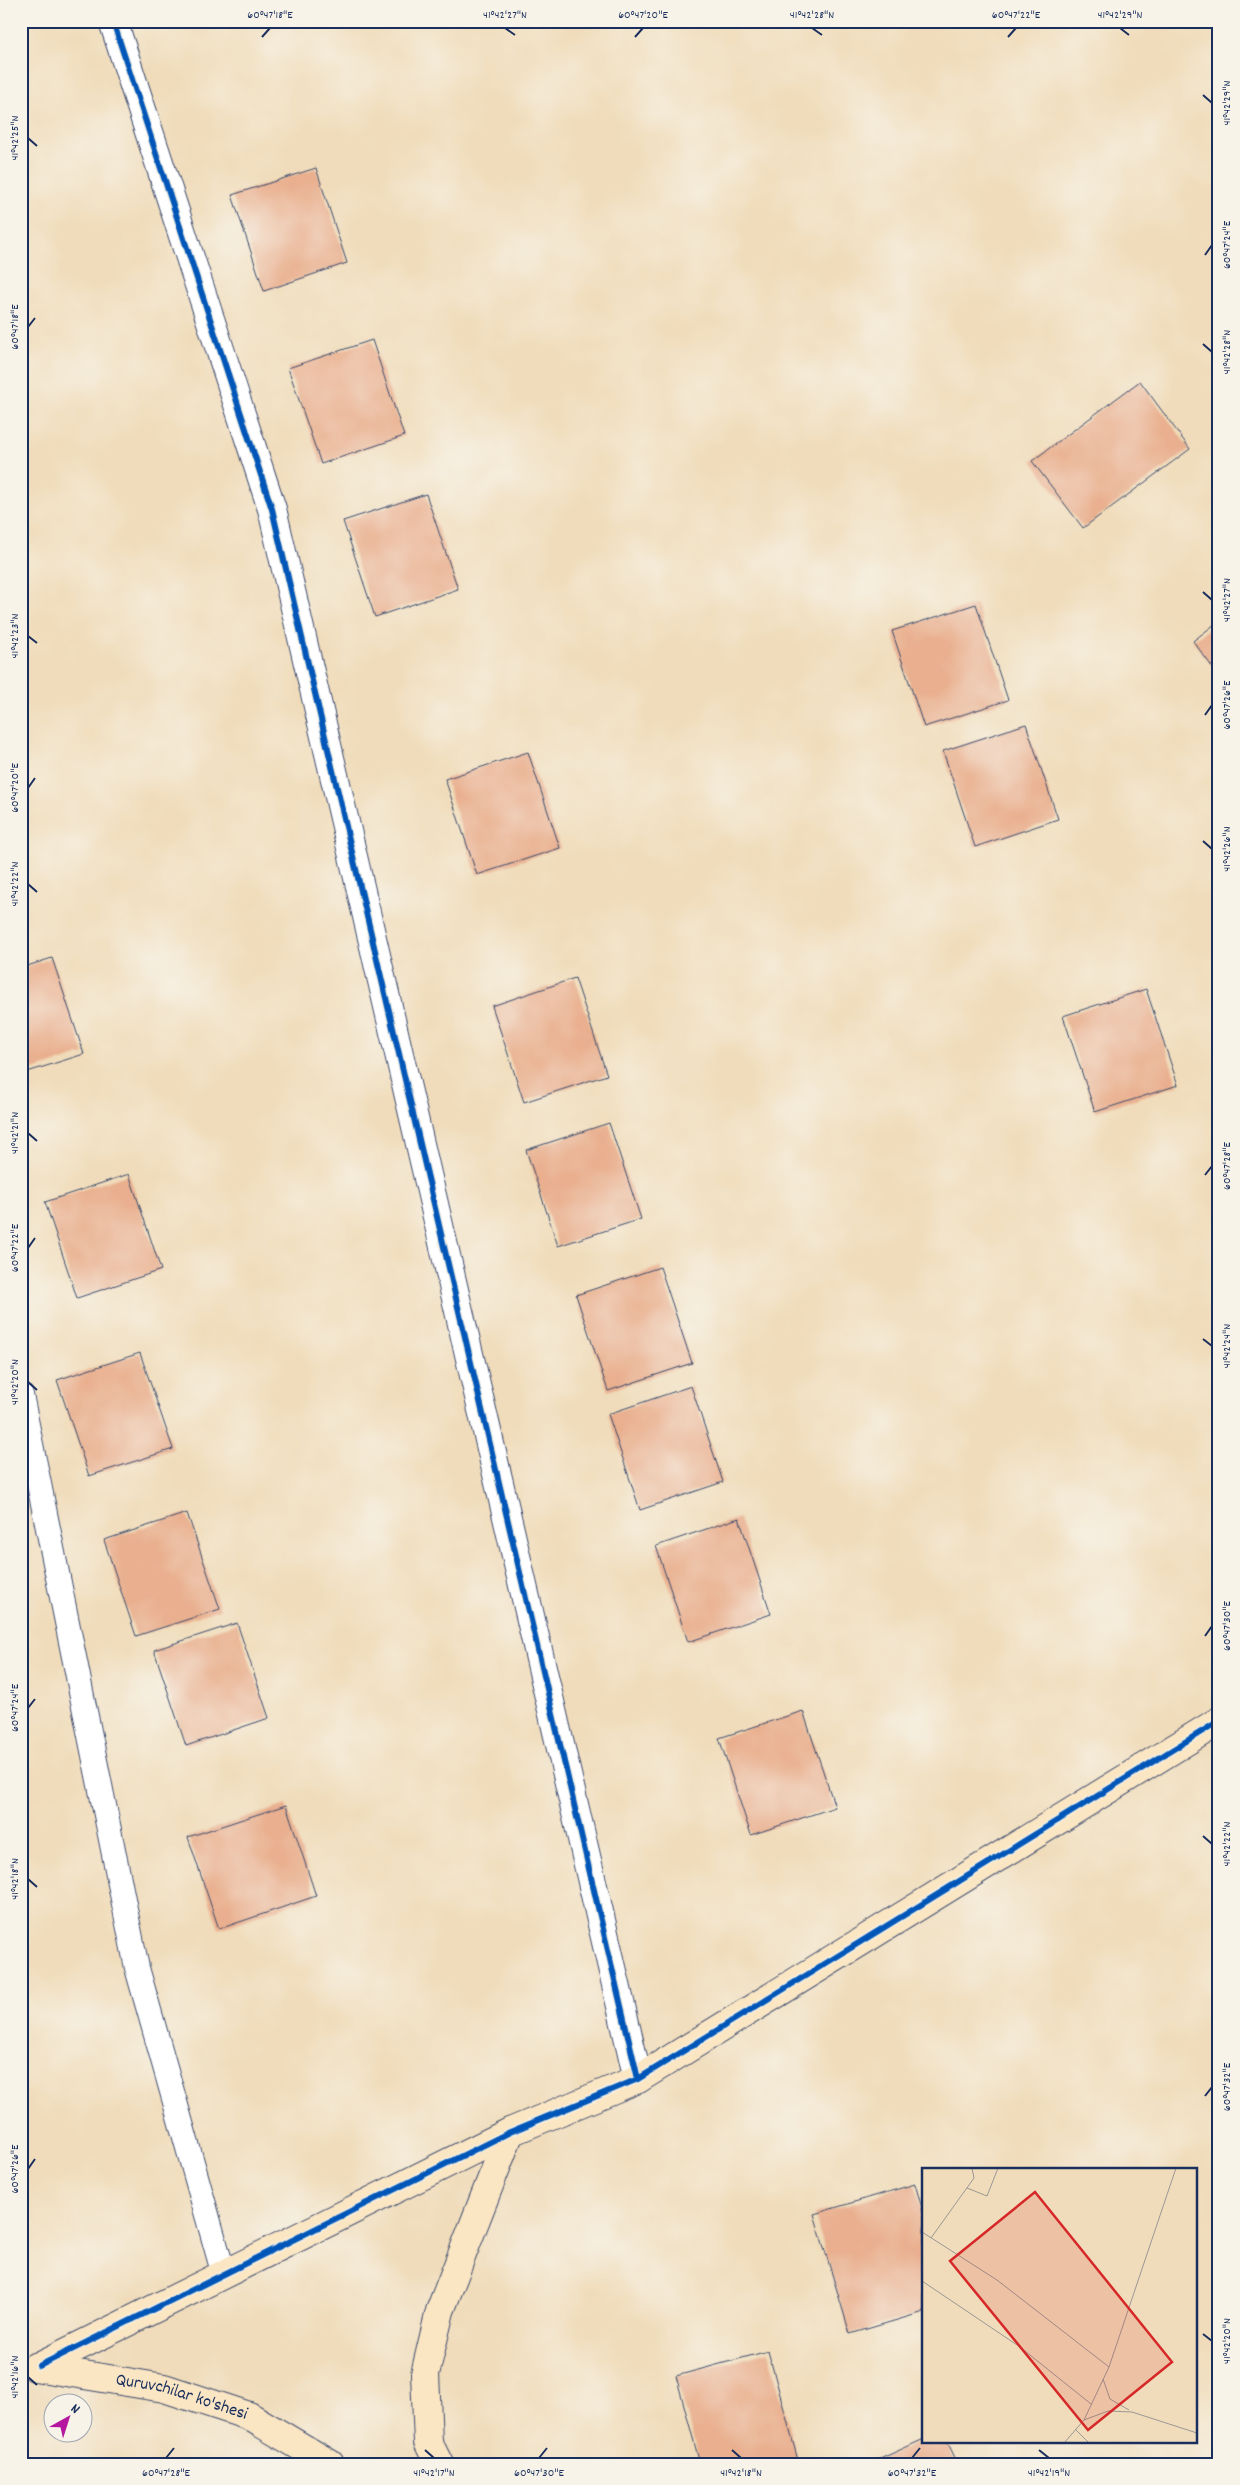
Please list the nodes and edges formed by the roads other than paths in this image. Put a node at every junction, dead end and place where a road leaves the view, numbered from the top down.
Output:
1 (113, 21) edge
2 (21, 1395) edge
3 (1219, 1721) edge
4 (638, 2079) junction
5 (510, 2132) junction
6 (224, 2275) junction
7 (30, 2368) edge
8 (330, 2464) edge
9 (439, 2464) edge

1 - 4 street
2 - 6 lane
3 - 4 street
4 - 5 street
5 - 6 street
5 - 9 street
6 - 7 street
7 - 8 street, Quruvchilar ko'shesi

